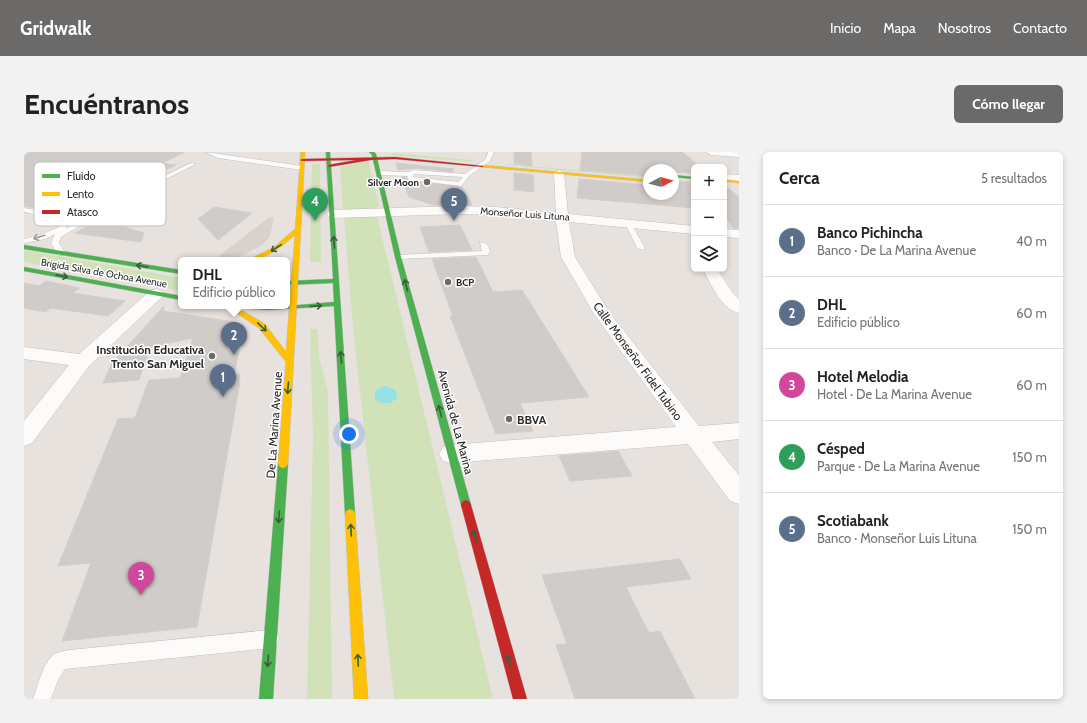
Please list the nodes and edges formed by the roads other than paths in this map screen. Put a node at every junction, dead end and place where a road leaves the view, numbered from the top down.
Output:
1 (208, 152) edge
2 (336, 152) edge
3 (395, 152) edge
4 (712, 152) edge
5 (736, 153) edge
6 (373, 155) edge
7 (490, 156) edge
8 (302, 158) edge
9 (329, 158) edge
10 (193, 164) dead end
11 (479, 166) junction
12 (378, 173) junction
13 (559, 173) junction
14 (643, 173) edge
15 (166, 177) edge
16 (679, 177) edge
17 (727, 177) edge
18 (691, 178) edge
19 (739, 178) edge
20 (643, 180) edge
21 (727, 180) edge
22 (739, 182) edge
23 (679, 184) edge
24 (691, 185) edge
25 (727, 187) edge
26 (739, 188) edge
27 (24, 210) edge
28 (34, 212) edge
29 (386, 212) junction
30 (332, 214) junction
31 (562, 217) junction
32 (628, 223) junction
33 (68, 226) edge
34 (73, 226) edge
35 (690, 229) edge
36 (298, 230) junction
37 (727, 233) edge
38 (739, 234) edge
39 (24, 241) edge
40 (483, 244) dead end
41 (24, 247) edge
42 (641, 248) dead end
43 (61, 253) junction
44 (258, 257) edge
45 (398, 257) junction
46 (24, 269) edge
47 (178, 272) edge
48 (713, 272) edge
49 (336, 280) junction
50 (291, 283) edge
51 (156, 294) junction
52 (733, 296) edge
53 (178, 298) edge
54 (338, 304) junction
55 (290, 307) edge
56 (294, 307) junction
57 (739, 308) edge
58 (234, 309) edge
59 (24, 353) edge
60 (83, 362) junction
61 (290, 362) junction
62 (739, 431) edge
63 (692, 434) junction
64 (24, 437) edge
65 (451, 454) junction
66 (739, 493) edge
67 (270, 639) junction
68 (42, 699) edge
69 (266, 699) edge
70 (361, 699) edge
71 (520, 699) edge

1 - 8 lane
2 - 9 main road
3 - 7 main road
4 - 5 street
6 - 9 main road
6 - 11 main road
6 - 12 main road, Avenida de La Marina
7 - 11 lane
7 - 14 main road
8 - 9 main road
8 - 36 main road, De La Marina Avenue
9 - 30 main road
10 - 15 lane
11 - 12 lane
11 - 13 main road
12 - 29 main road, Avenida de La Marina
13 - 20 main road
13 - 31 street, Calle Monseñor Fidel Tubino
16 - 18 main road
17 - 19 street
21 - 22 main road
23 - 24 main road
25 - 26 main road
27 - 28 lane
29 - 30 street, Monseñor Luis Lituna
29 - 31 street, Monseñor Luis Lituna
29 - 45 main road, Avenida de La Marina
49 -> 30 main road
31 - 32 street, Monseñor Luis Lituna
31 - 63 street, Calle Monseñor Fidel Tubino
32 - 35 street, Monseñor Luis Lituna
32 - 42 lane
33 -> 39 lane
34 - 43 lane
36 -> 44 main road
36 - 50 main road, De La Marina Avenue
37 - 38 street
40 - 45 lane
41 - 43 main road, Brigida Silva de Ochoa Avenue
47 -> 43 main road, Brigida Silva de Ochoa Avenue
65 -> 45 main road, Avenida de La Marina
46 -> 51 main road, Brigida Silva de Ochoa Avenue
48 - 52 street
49 - 50 main road
49 - 54 main road
50 - 56 main road, De La Marina Avenue
51 - 53 main road, Brigida Silva de Ochoa Avenue
51 - 60 street
52 - 57 street
56 -> 54 main road
70 -> 54 main road
55 - 56 main road
56 - 61 main road, De La Marina Avenue
58 -> 61 main road
59 - 60 street
60 - 64 street
61 -> 67 main road, De La Marina Avenue
62 - 63 street
63 - 65 street
63 - 66 street, Calle Monseñor Fidel Tubino
71 -> 65 main road, Avenida de La Marina
67 - 68 lane
67 -> 69 main road, De La Marina Avenue

